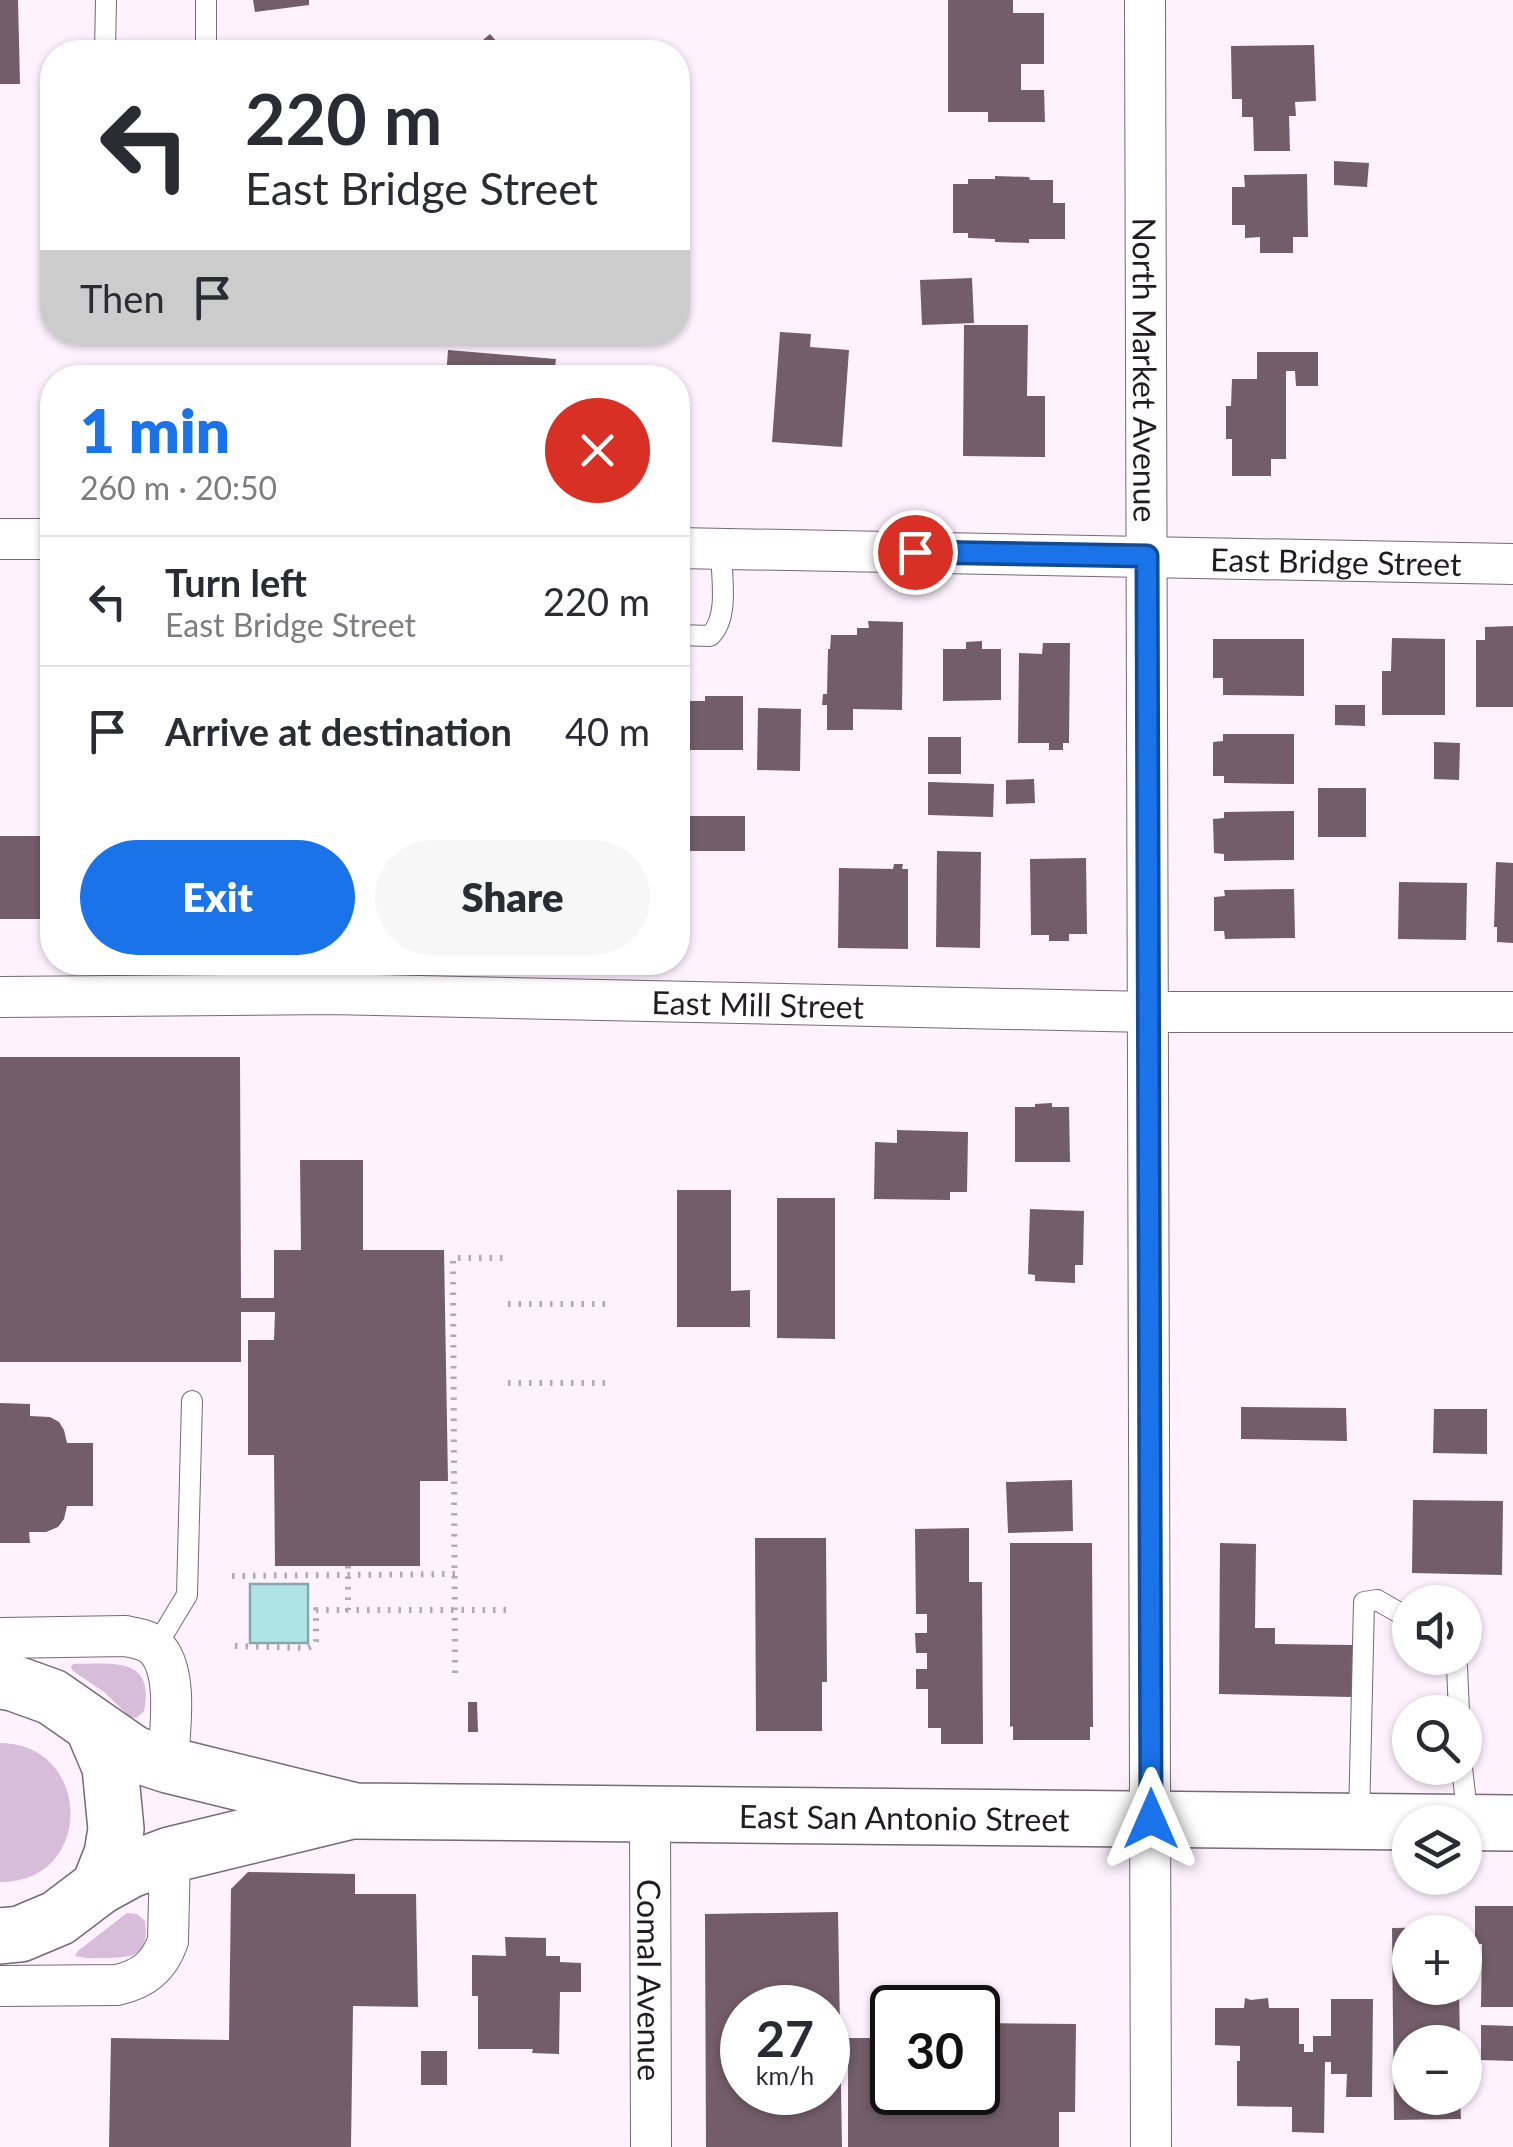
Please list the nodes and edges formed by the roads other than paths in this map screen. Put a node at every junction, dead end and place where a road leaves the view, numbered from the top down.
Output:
1 (106, 0) edge
2 (206, 0) edge
3 (1145, 0) edge
4 (105, 40) edge
5 (206, 40) edge
6 (0, 539) edge
7 (40, 539) edge
8 (690, 548) edge
9 (721, 549) junction
10 (1147, 556) junction
11 (1513, 564) edge
12 (690, 635) edge
13 (0, 997) edge
14 (1148, 1012) junction
15 (1513, 1012) edge
16 (192, 1402) dead end
17 (1392, 1609) edge
18 (0, 1638) edge
19 (156, 1648) junction
20 (0, 1681) edge
21 (93, 1727) junction
22 (168, 1765) junction
23 (1471, 1785) edge
24 (354, 1810) junction
25 (650, 1815) junction
26 (1151, 1819) junction
27 (1359, 1821) junction
28 (1490, 1822) edge
29 (170, 1854) junction
30 (99, 1887) junction
31 (0, 1936) edge
32 (0, 1986) edge
33 (651, 2147) edge
34 (1151, 2147) edge

1 - 4 lane
2 - 5 lane
3 - 10 street, North Market Avenue
6 - 7 street
8 - 9 street, East Bridge Street
9 - 10 street, East Bridge Street
9 - 12 lane
10 - 11 street, East Bridge Street
10 - 14 street, North Market Avenue
13 - 14 street, East Mill Street
14 - 15 street, East Mill Street
14 - 26 street, North Market Avenue
16 - 19 lane
17 - 27 lane
18 - 19 street
19 - 22 street
20 - 21 main road, East San Antonio Street
21 - 22 main road, East San Antonio Street
21 - 30 main road
22 - 24 main road, East San Antonio Street
23 - 28 lane
24 - 25 main road, East San Antonio Street
24 - 29 main road, East San Antonio Street
25 - 26 main road, East San Antonio Street
25 - 33 street, Comal Avenue
26 - 27 main road, East San Antonio Street
26 - 34 street, North Market Avenue
27 - 28 main road, East San Antonio Street
29 - 30 main road, East San Antonio Street
29 - 32 street
30 - 31 main road, East San Antonio Street

